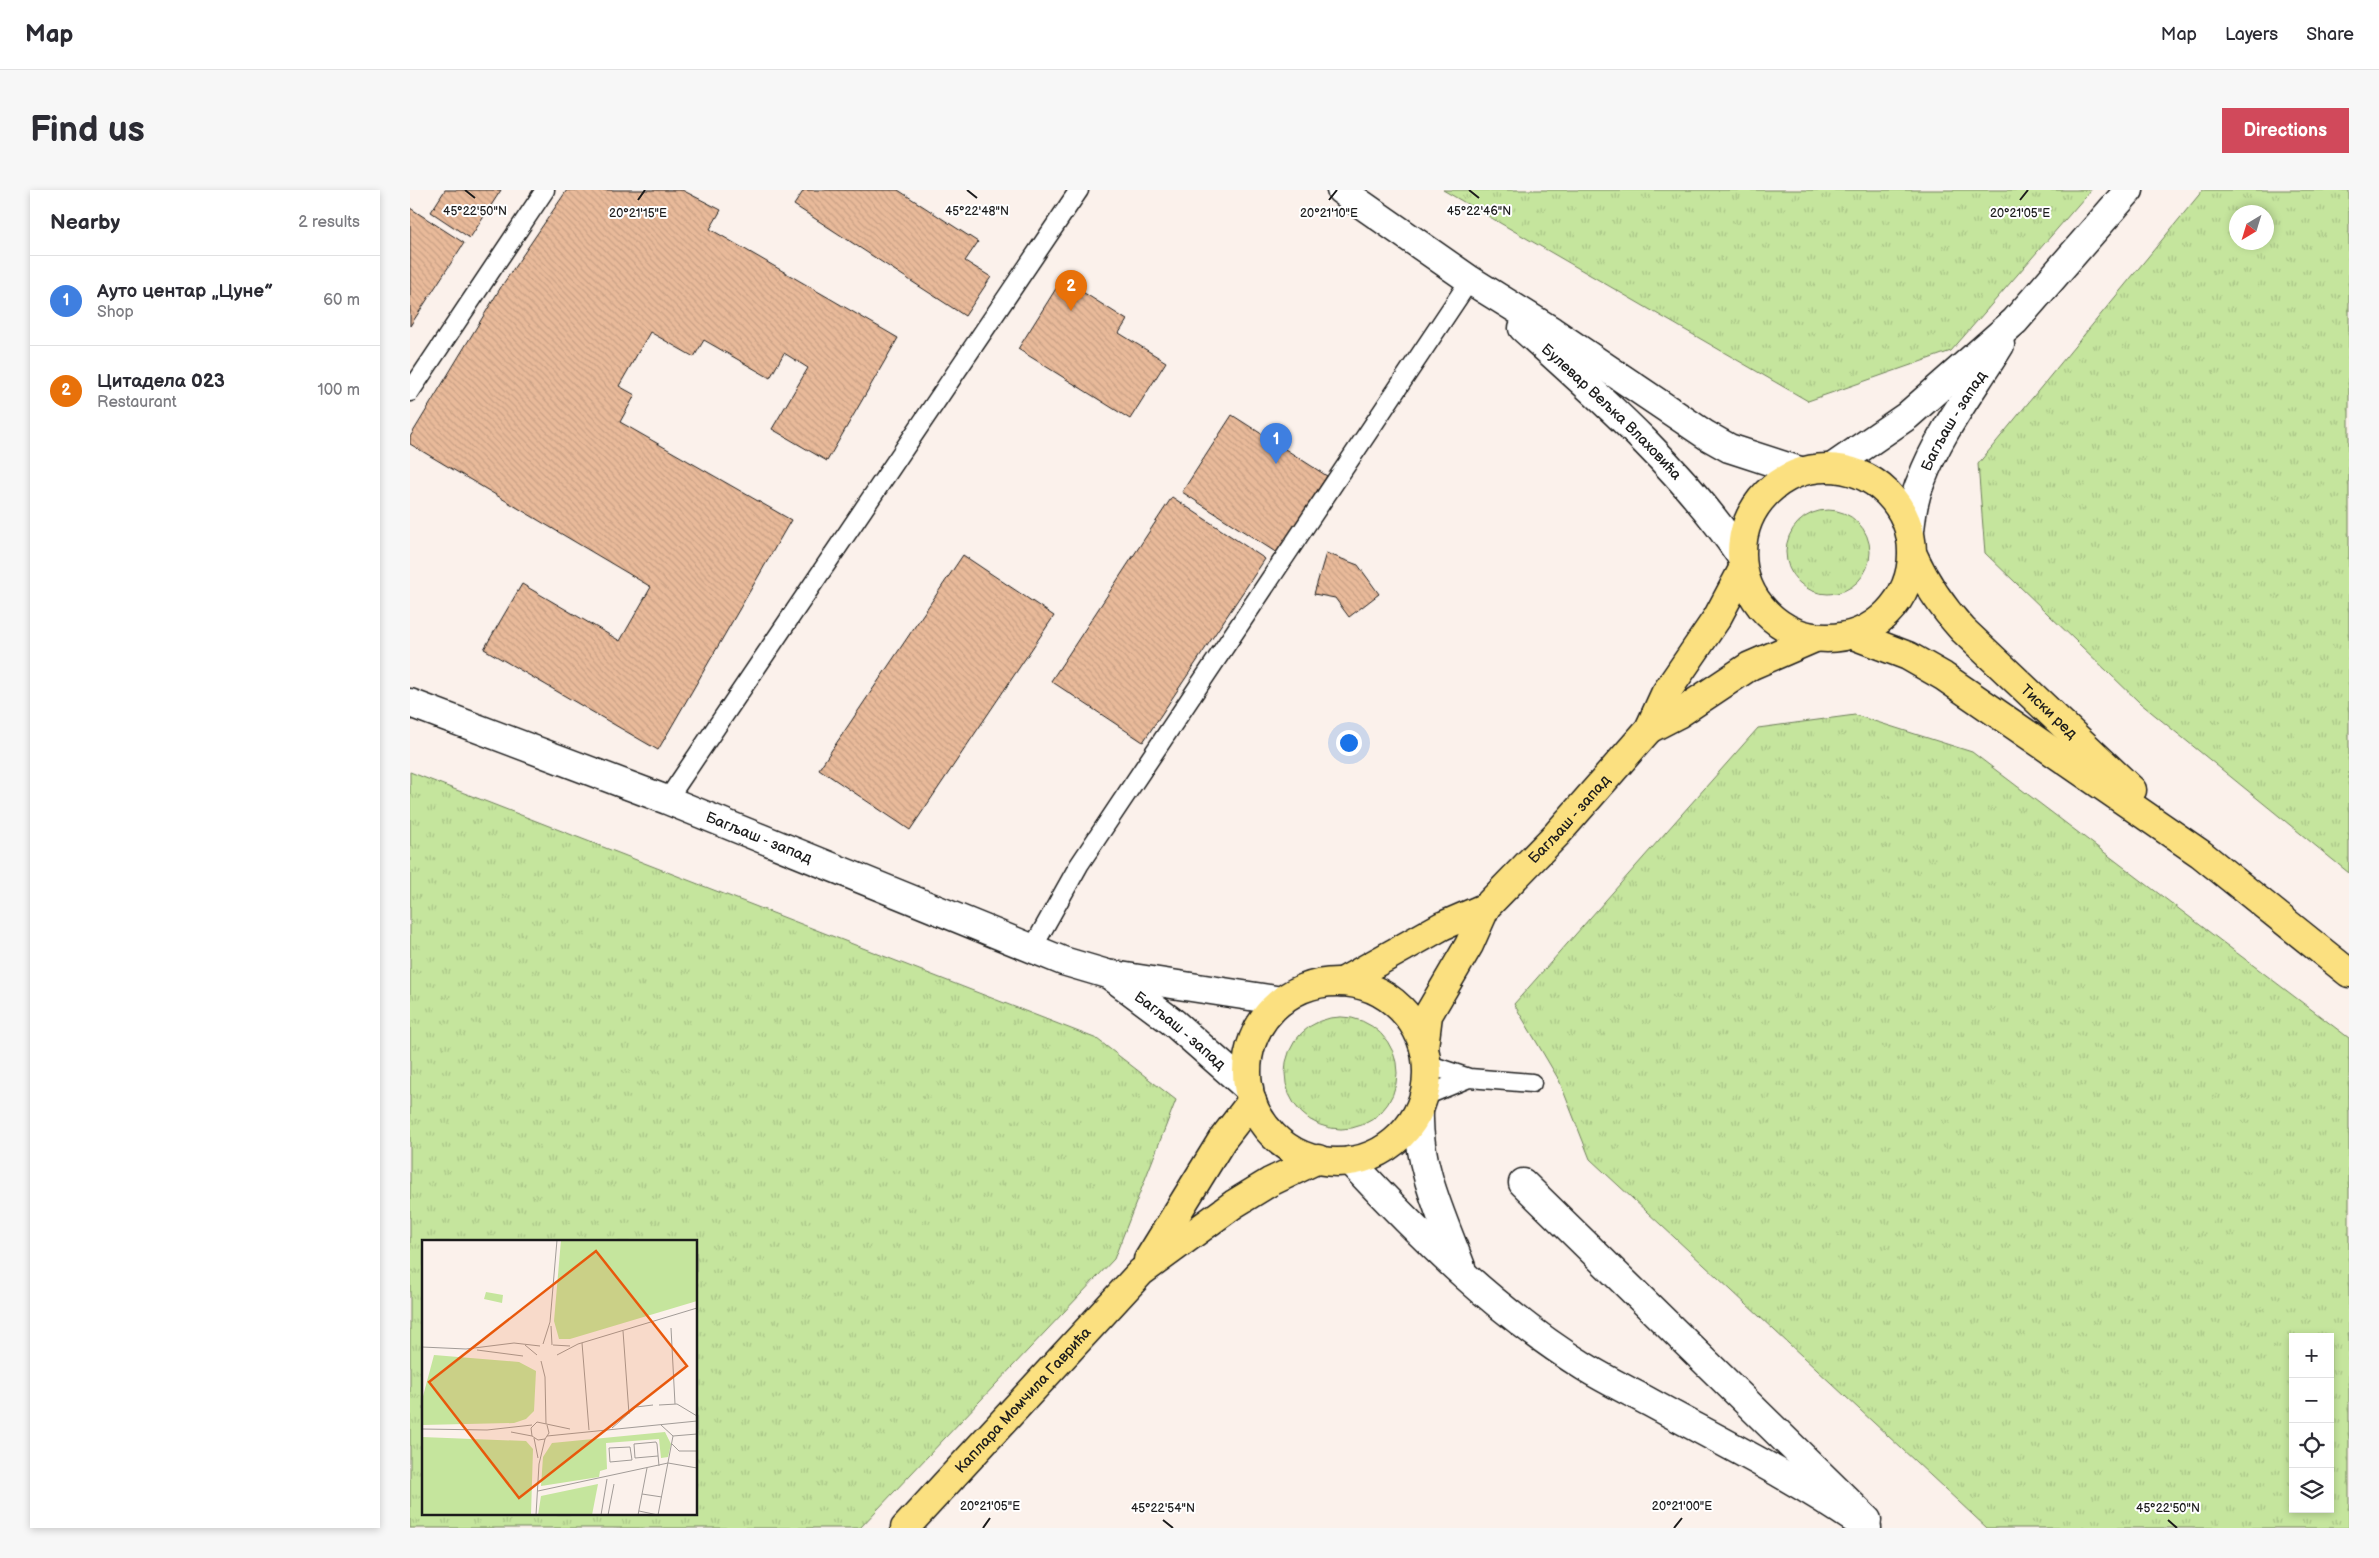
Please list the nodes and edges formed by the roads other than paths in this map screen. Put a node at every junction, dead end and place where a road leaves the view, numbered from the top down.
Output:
1 (545, 190) edge
2 (1079, 190) edge
3 (1341, 190) edge
4 (2129, 190) edge
5 (1470, 280) junction
6 (2015, 321) junction
7 (410, 392) edge
8 (1833, 467) junction
9 (1800, 472) junction
10 (1912, 542) junction
11 (1742, 563) junction
12 (1853, 635) junction
13 (1815, 638) junction
14 (410, 703) edge
15 (1649, 729) junction
16 (667, 800) junction
17 (2201, 854) junction
18 (1486, 907) junction
19 (1032, 949) junction
20 (2349, 973) edge
21 (1107, 974) junction
22 (1342, 982) junction
23 (1282, 1001) junction
24 (1426, 1056) junction
25 (1469, 1078) junction
26 (1532, 1083) dead end
27 (1251, 1095) junction
28 (1422, 1103) junction
29 (1318, 1160) junction
30 (1350, 1161) junction
31 (1523, 1183) dead end
32 (1141, 1272) junction
33 (1463, 1273) junction
34 (905, 1528) edge
35 (1866, 1528) edge
36 (1875, 1528) edge

1 - 7 lane
2 - 16 lane
3 - 5 street, Булевар Вељка Влаховића
4 - 6 street, Багљаш - запад
5 - 9 street, Булевар Вељка Влаховића
5 - 11 street, Булевар Вељка Влаховића
5 - 19 lane
6 - 8 street, Багљаш - запад
6 - 10 street, Багљаш - запад
8 - 9 main road
8 - 10 main road
9 - 11 main road
10 - 12 main road
10 - 17 main road, Тиски ред
11 - 13 main road
11 - 15 main road, Багљаш - запад
12 - 13 main road
12 - 17 main road, Тиски ред
13 - 15 main road, Багљаш - запад
14 - 16 street, Багљаш - запад
15 - 18 main road, Багљаш - запад
16 - 19 street, Багљаш - запад
17 - 20 main road, Тиски ред
18 - 22 main road, Багљаш - запад
18 - 24 main road, Багљаш - запад
19 - 21 street, Багљаш - запад
21 - 23 street, Багљаш - запад
21 - 27 street, Багљаш - запад
22 - 23 main road
22 - 24 main road
23 - 27 main road
24 - 25 lane
24 - 28 main road
25 - 26 lane
25 - 28 lane
27 - 29 main road
27 - 32 main road
28 - 30 main road
28 - 33 street
29 - 30 main road
29 - 32 main road
30 - 33 street
31 - 36 street
32 - 34 main road, Каплара Момчила Гаврића
33 - 35 street

